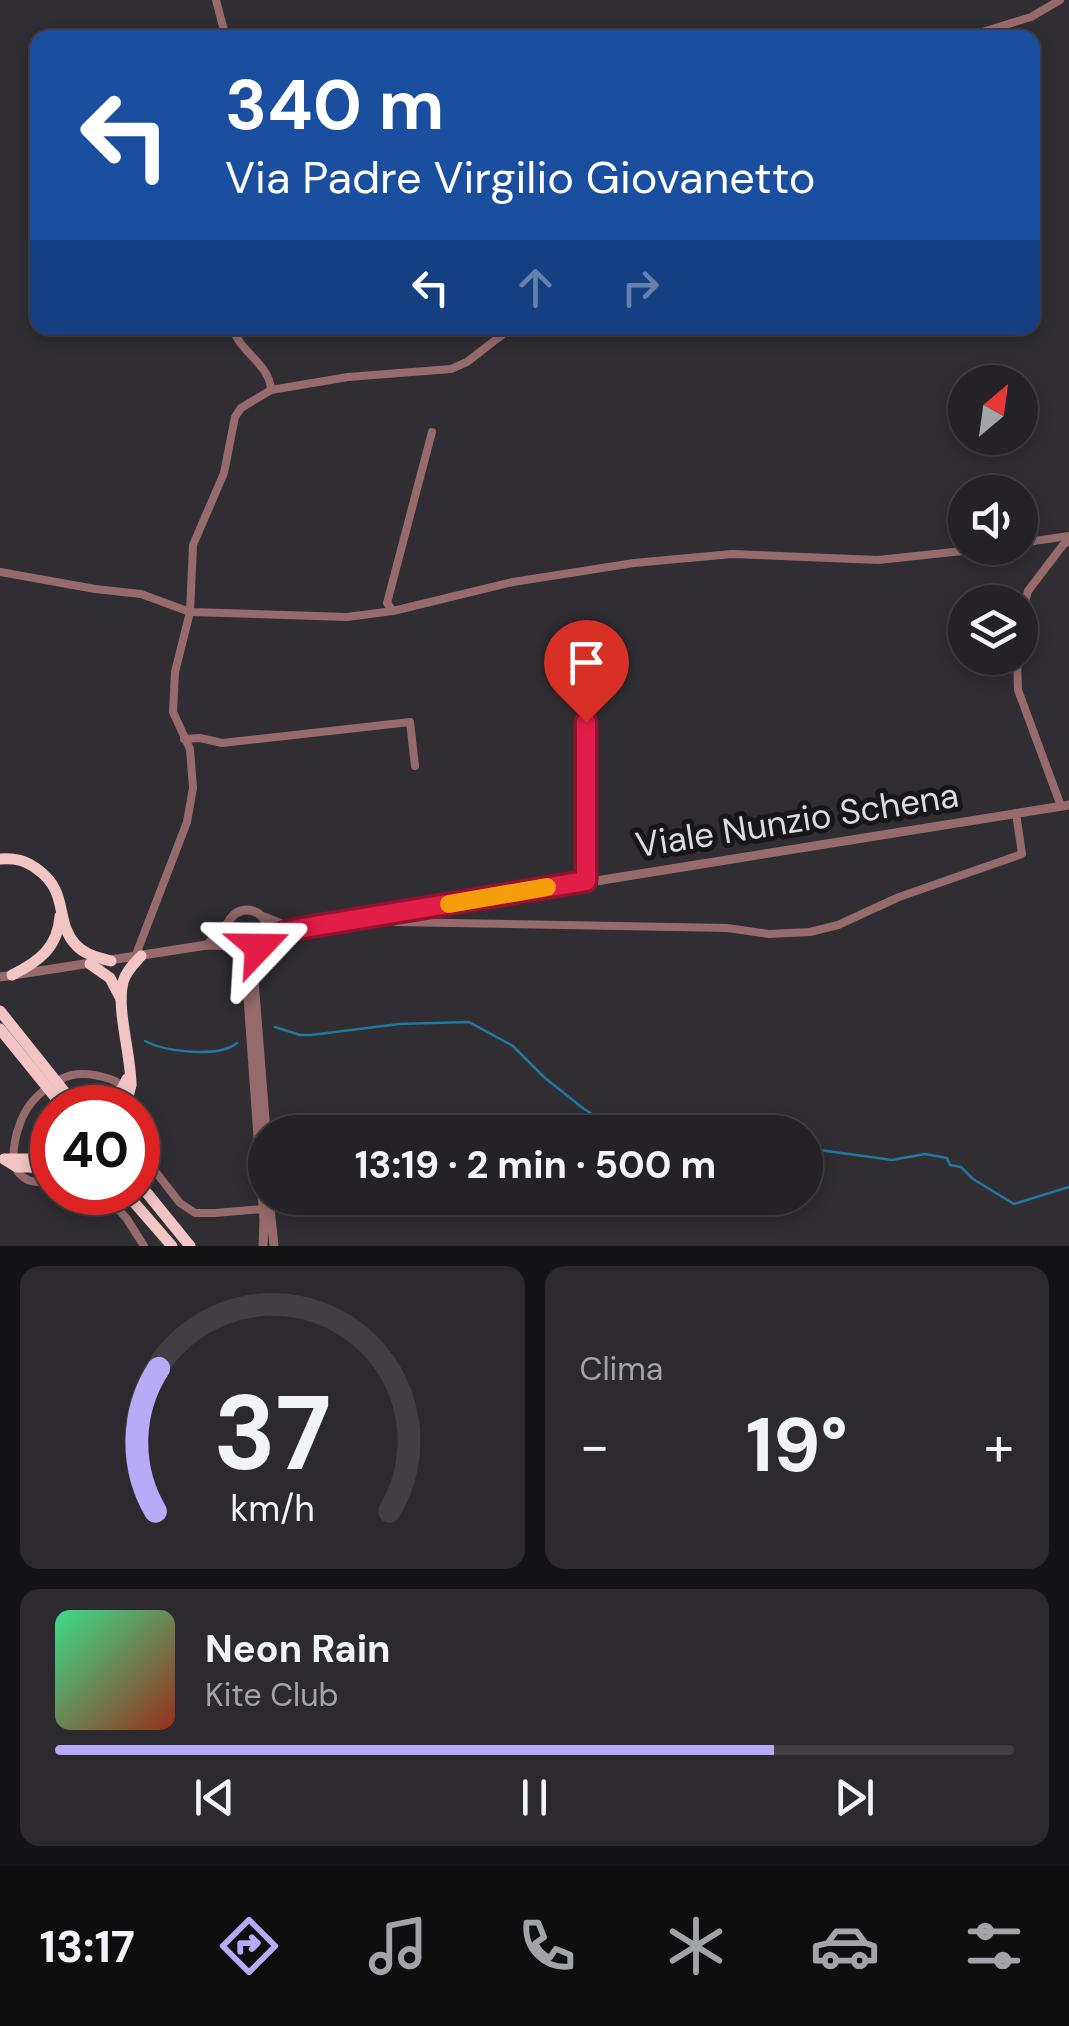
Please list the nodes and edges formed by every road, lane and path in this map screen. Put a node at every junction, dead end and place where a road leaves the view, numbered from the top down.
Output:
1 (216, 0) edge
2 (1060, 0) edge
3 (224, 30) edge
4 (990, 30) edge
5 (235, 335) edge
6 (502, 335) edge
7 (271, 390) junction
8 (432, 432) dead end
9 (1069, 538) edge
10 (1038, 541) edge
11 (948, 554) edge
12 (0, 572) edge
13 (1032, 585) edge
14 (393, 611) junction
15 (190, 612) junction
16 (1017, 675) edge
17 (586, 722) dead end
18 (184, 739) junction
19 (415, 766) dead end
20 (1065, 806) edge
21 (1016, 814) junction
22 (0, 859) edge
23 (586, 881) junction
24 (61, 902) junction
25 (382, 915) junction
26 (264, 917) junction
27 (227, 924) junction
28 (297, 929) junction
29 (262, 944) junction
30 (207, 945) junction
31 (237, 947) junction
32 (138, 956) junction
33 (111, 961) junction
34 (90, 964) junction
35 (6, 976) edge
36 (121, 999) junction
37 (0, 1011) edge
38 (0, 1029) edge
39 (32, 1061) junction
40 (130, 1078) junction
41 (43, 1085) edge
42 (54, 1085) edge
43 (55, 1085) edge
44 (121, 1085) edge
45 (125, 1085) edge
46 (130, 1085) edge
47 (30, 1104) edge
48 (260, 1115) edge
49 (265, 1115) edge
50 (2, 1157) edge
51 (30, 1163) edge
52 (160, 1178) edge
53 (30, 1180) edge
54 (160, 1204) edge
55 (248, 1206) edge
56 (160, 1209) edge
57 (124, 1215) edge
58 (147, 1215) edge
59 (268, 1215) edge
60 (179, 1232) junction
61 (143, 1245) edge
62 (132, 1246) edge
63 (172, 1246) edge
64 (190, 1246) edge
65 (269, 1246) edge

1 - 3 street
2 - 4 street
5 - 7 street
6 - 7 street
7 - 15 street
8 - 14 street
9 - 10 street
9 - 13 street
11 - 14 street
12 - 15 street
14 - 15 street
15 - 18 street
16 - 20 street
17 - 23 street
18 - 19 street
18 - 32 street
20 - 21 street, Viale Nunzio Schena
21 - 23 street, Viale Nunzio Schena
21 - 25 street
22 - 24 highway
23 - 25 street, Viale Nunzio Schena
24 - 33 highway
24 - 35 highway
25 - 28 street, Viale Nunzio Schena
26 - 27 street
26 - 28 street, Viale Nunzio Schena
26 - 29 street
27 - 30 street
27 - 31 street
28 - 29 street, Viale Nunzio Schena
29 - 31 street
29 - 49 street
30 - 31 street
30 - 32 street
31 - 48 street
32 - 33 street
32 - 36 highway
33 - 34 street
34 - 35 street
34 - 36 highway
36 - 40 highway
37 - 39 highway, bridge
38 - 39 highway, bridge
39 - 41 highway, bridge
39 - 43 highway, bridge
40 - 45 highway, bridge
40 - 46 highway, bridge
42 - 44 street
47 - 53 street
50 - 51 highway, bridge
52 - 55 street
54 - 60 highway
56 - 60 highway
57 - 61 street
58 - 63 highway
59 - 65 street
60 - 64 highway
61 - 62 street

